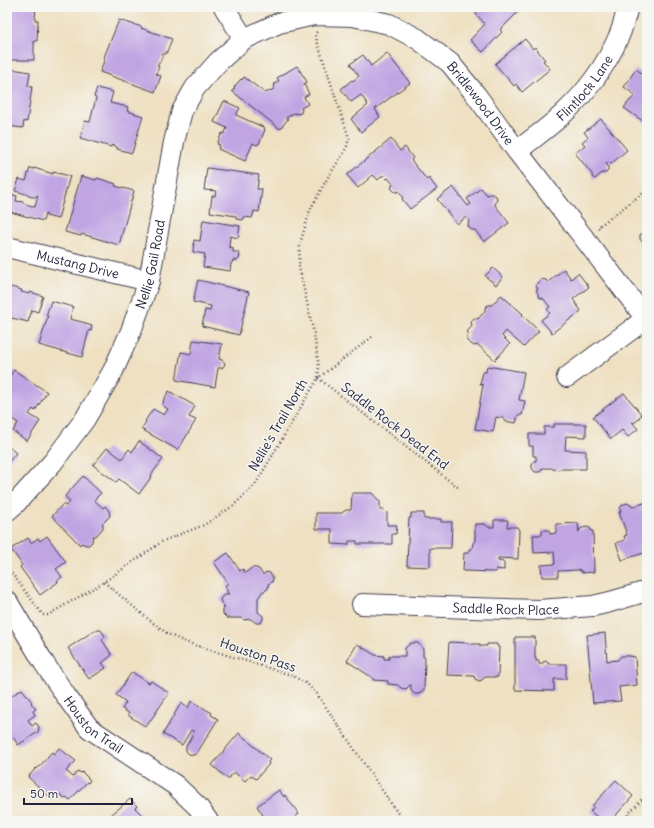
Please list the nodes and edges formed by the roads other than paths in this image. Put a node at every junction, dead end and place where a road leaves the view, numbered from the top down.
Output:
1 (224, 7) edge
2 (628, 7) edge
3 (244, 39) junction
4 (517, 151) junction
5 (7, 248) edge
6 (149, 281) junction
7 (647, 319) edge
8 (567, 377) dead end
9 (7, 511) edge
10 (647, 591) edge
11 (7, 601) edge
12 (362, 604) dead end
13 (208, 821) edge

1 - 3 street
2 - 4 street, Flintlock Lane
3 - 4 street, Bridlewood Drive
3 - 6 street, Nellie Gail Road
4 - 7 street, Bridlewood Drive
5 - 6 street, Mustang Drive
6 - 9 street, Nellie Gail Road
7 - 8 street
10 - 12 street, Saddle Rock Place
11 - 13 street, Houston Trail

